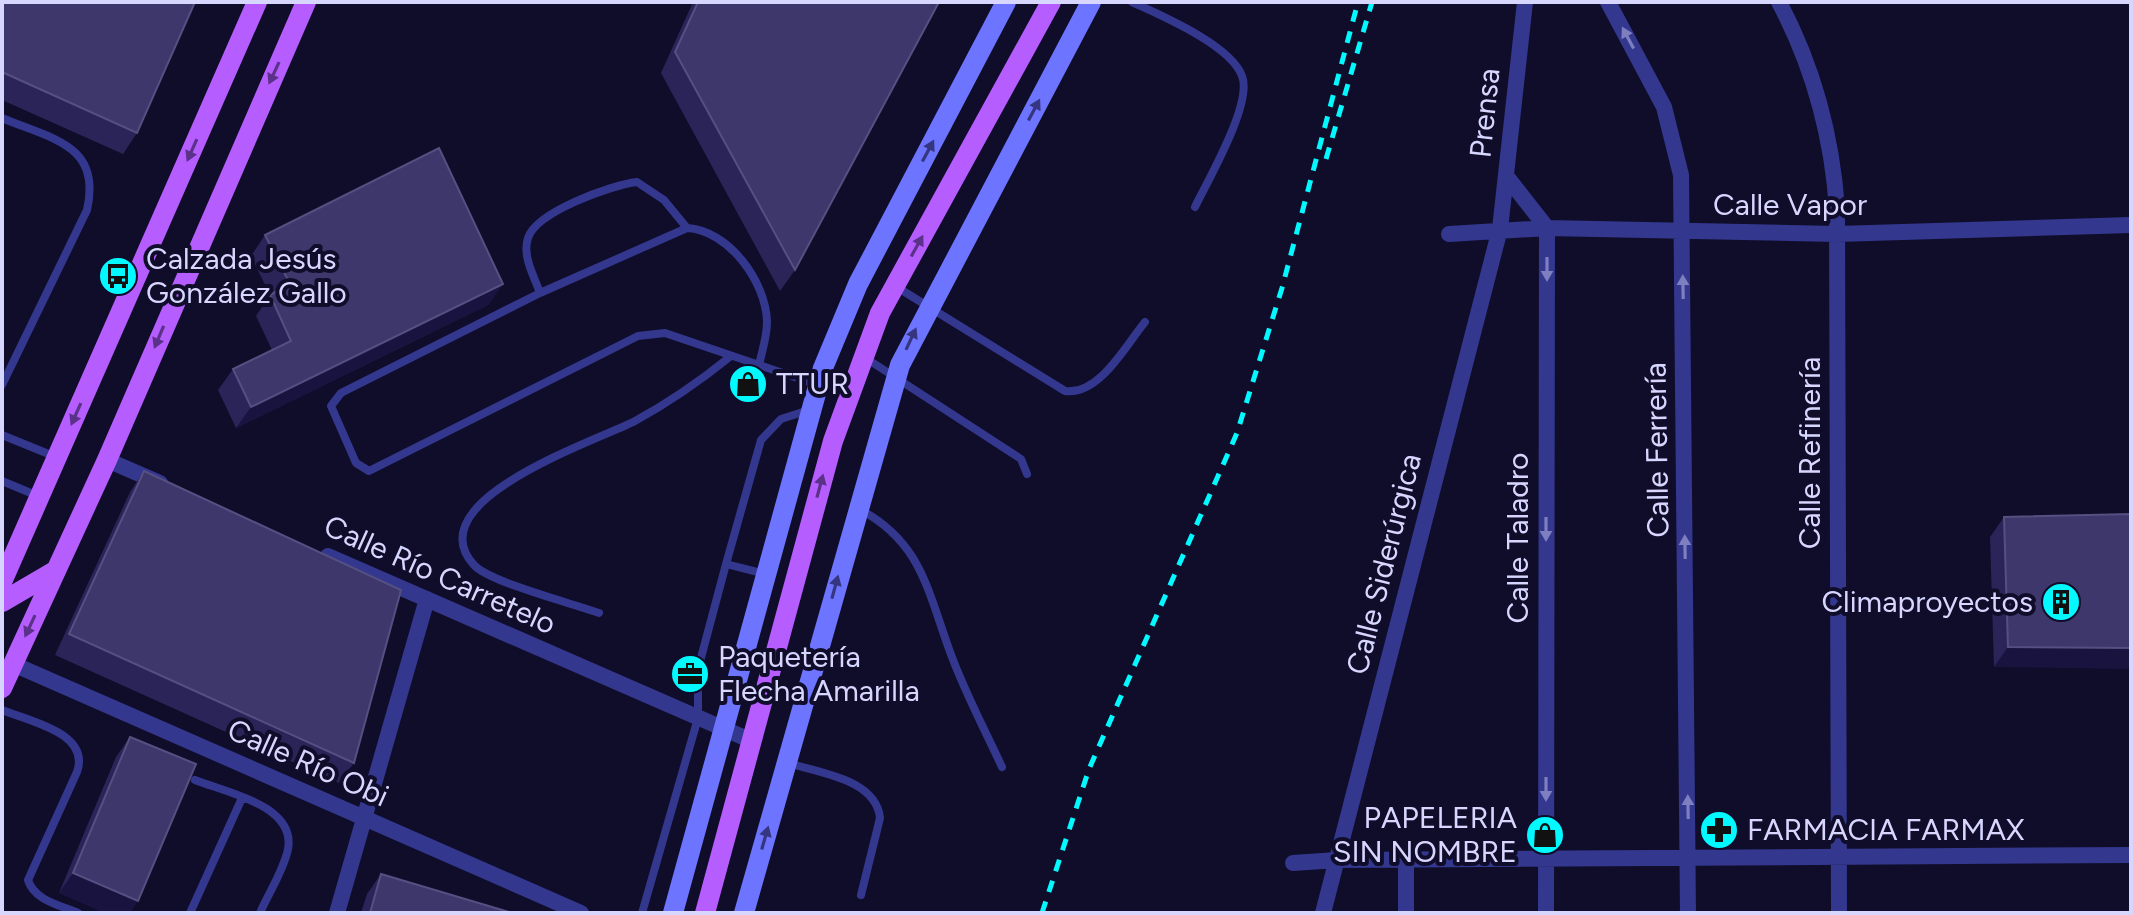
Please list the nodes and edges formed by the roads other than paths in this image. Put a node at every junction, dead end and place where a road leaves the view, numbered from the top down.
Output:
1 (257, 2) edge
2 (306, 2) edge
3 (1006, 2) edge
4 (1051, 2) edge
5 (1091, 2) edge
6 (1132, 2) edge
7 (1525, 2) edge
8 (1608, 2) edge
9 (1779, 2) edge
10 (2, 118) edge
11 (1507, 177) junction
12 (1195, 207) dead end
13 (2131, 225) edge
14 (687, 228) junction
15 (1547, 228) junction
16 (1500, 229) junction
17 (1449, 234) dead end
18 (1683, 234) junction
19 (1837, 234) junction
20 (895, 286) junction
21 (540, 293) junction
22 (929, 306) junction
23 (1145, 322) dead end
24 (731, 356) junction
25 (864, 357) junction
26 (759, 365) junction
27 (896, 377) junction
28 (2, 385) edge
29 (819, 385) junction
30 (811, 410) junction
31 (2, 435) edge
32 (57, 457) junction
33 (107, 460) junction
34 (1027, 474) dead end
35 (2, 481) edge
36 (179, 492) edge
37 (40, 497) junction
38 (857, 508) junction
39 (310, 549) edge
40 (726, 564) junction
41 (55, 571) junction
42 (766, 574) junction
43 (2, 582) edge
44 (427, 599) junction
45 (2, 602) edge
46 (599, 613) dead end
47 (13, 664) junction
48 (2, 688) edge
49 (2, 710) edge
50 (698, 718) junction
51 (721, 728) junction
52 (752, 741) junction
53 (786, 763) junction
54 (1002, 767) dead end
55 (195, 780) edge
56 (242, 798) junction
57 (364, 818) junction
58 (2131, 855) edge
59 (1839, 858) junction
60 (1337, 860) junction
61 (1406, 860) junction
62 (1546, 860) junction
63 (1688, 860) junction
64 (1293, 863) dead end
65 (861, 895) dead end
66 (78, 913) edge
67 (190, 913) edge
68 (260, 913) edge
69 (337, 913) edge
70 (581, 913) edge
71 (642, 913) edge
72 (673, 913) edge
73 (705, 913) edge
74 (744, 913) edge
75 (1323, 913) edge
76 (1406, 913) edge
77 (1546, 913) edge
78 (1688, 913) edge
79 (1839, 913) edge

1 -> 32 main road
2 -> 33 main road
29 -> 3 main road
20 -> 4 main road
22 -> 5 main road
6 - 12 lane
7 - 11 street, Prensa
18 -> 8 street, Calle Ferrería
9 - 19 street, Calle Refinería
10 - 28 lane
11 - 15 street
11 - 16 street, Prensa
13 - 19 street, Calle Vapor
14 - 21 lane
14 - 21 lane
14 - 26 lane
15 - 16 street, Calle Vapor
15 - 18 street, Calle Vapor
15 -> 62 street, Calle Taladro
16 - 17 street, Calle Vapor
16 - 60 street, Calle Siderúrgica
18 - 19 street, Calle Vapor
63 -> 18 street, Calle Ferrería
19 - 59 street, Calle Refinería
20 - 22 lane
20 - 25 main road
21 - 24 lane
22 - 23 lane
27 -> 22 main road
24 - 26 lane
24 - 46 lane
25 - 27 lane
52 -> 25 main road
26 - 29 lane
27 - 34 lane
27 - 38 main road
29 - 30 main road
30 - 40 lane
30 - 42 main road
31 - 32 lane
32 - 37 main road
33 - 36 street
33 - 41 main road
35 - 37 lane
37 - 43 main road
53 -> 38 main road
38 - 54 lane
39 - 44 street, Calle Río Carretelo
40 - 42 lane
40 - 50 lane
41 - 45 main road
41 -> 47 main road
42 - 51 main road
44 - 50 street, Calle Río Carretelo
44 - 57 street
47 - 48 main road
47 - 57 street, Calle Río Obi
49 - 66 lane
50 - 51 street, Calle Río Carretelo
50 - 71 lane
51 - 52 street, Calle Río Carretelo
51 - 72 main road
52 - 73 main road
53 - 65 lane
74 -> 53 main road
55 - 56 lane
56 - 67 lane
56 - 68 lane
57 - 69 street
57 - 70 street, Calle Río Obi
58 - 59 street
59 - 63 street
59 - 79 street, Calle Refinería
60 - 61 street
60 - 64 street
60 - 75 street, Calle Siderúrgica
61 - 62 street
61 - 76 street
62 - 63 street
62 - 77 street, Calle Taladro
63 - 78 street, Calle Ferrería

